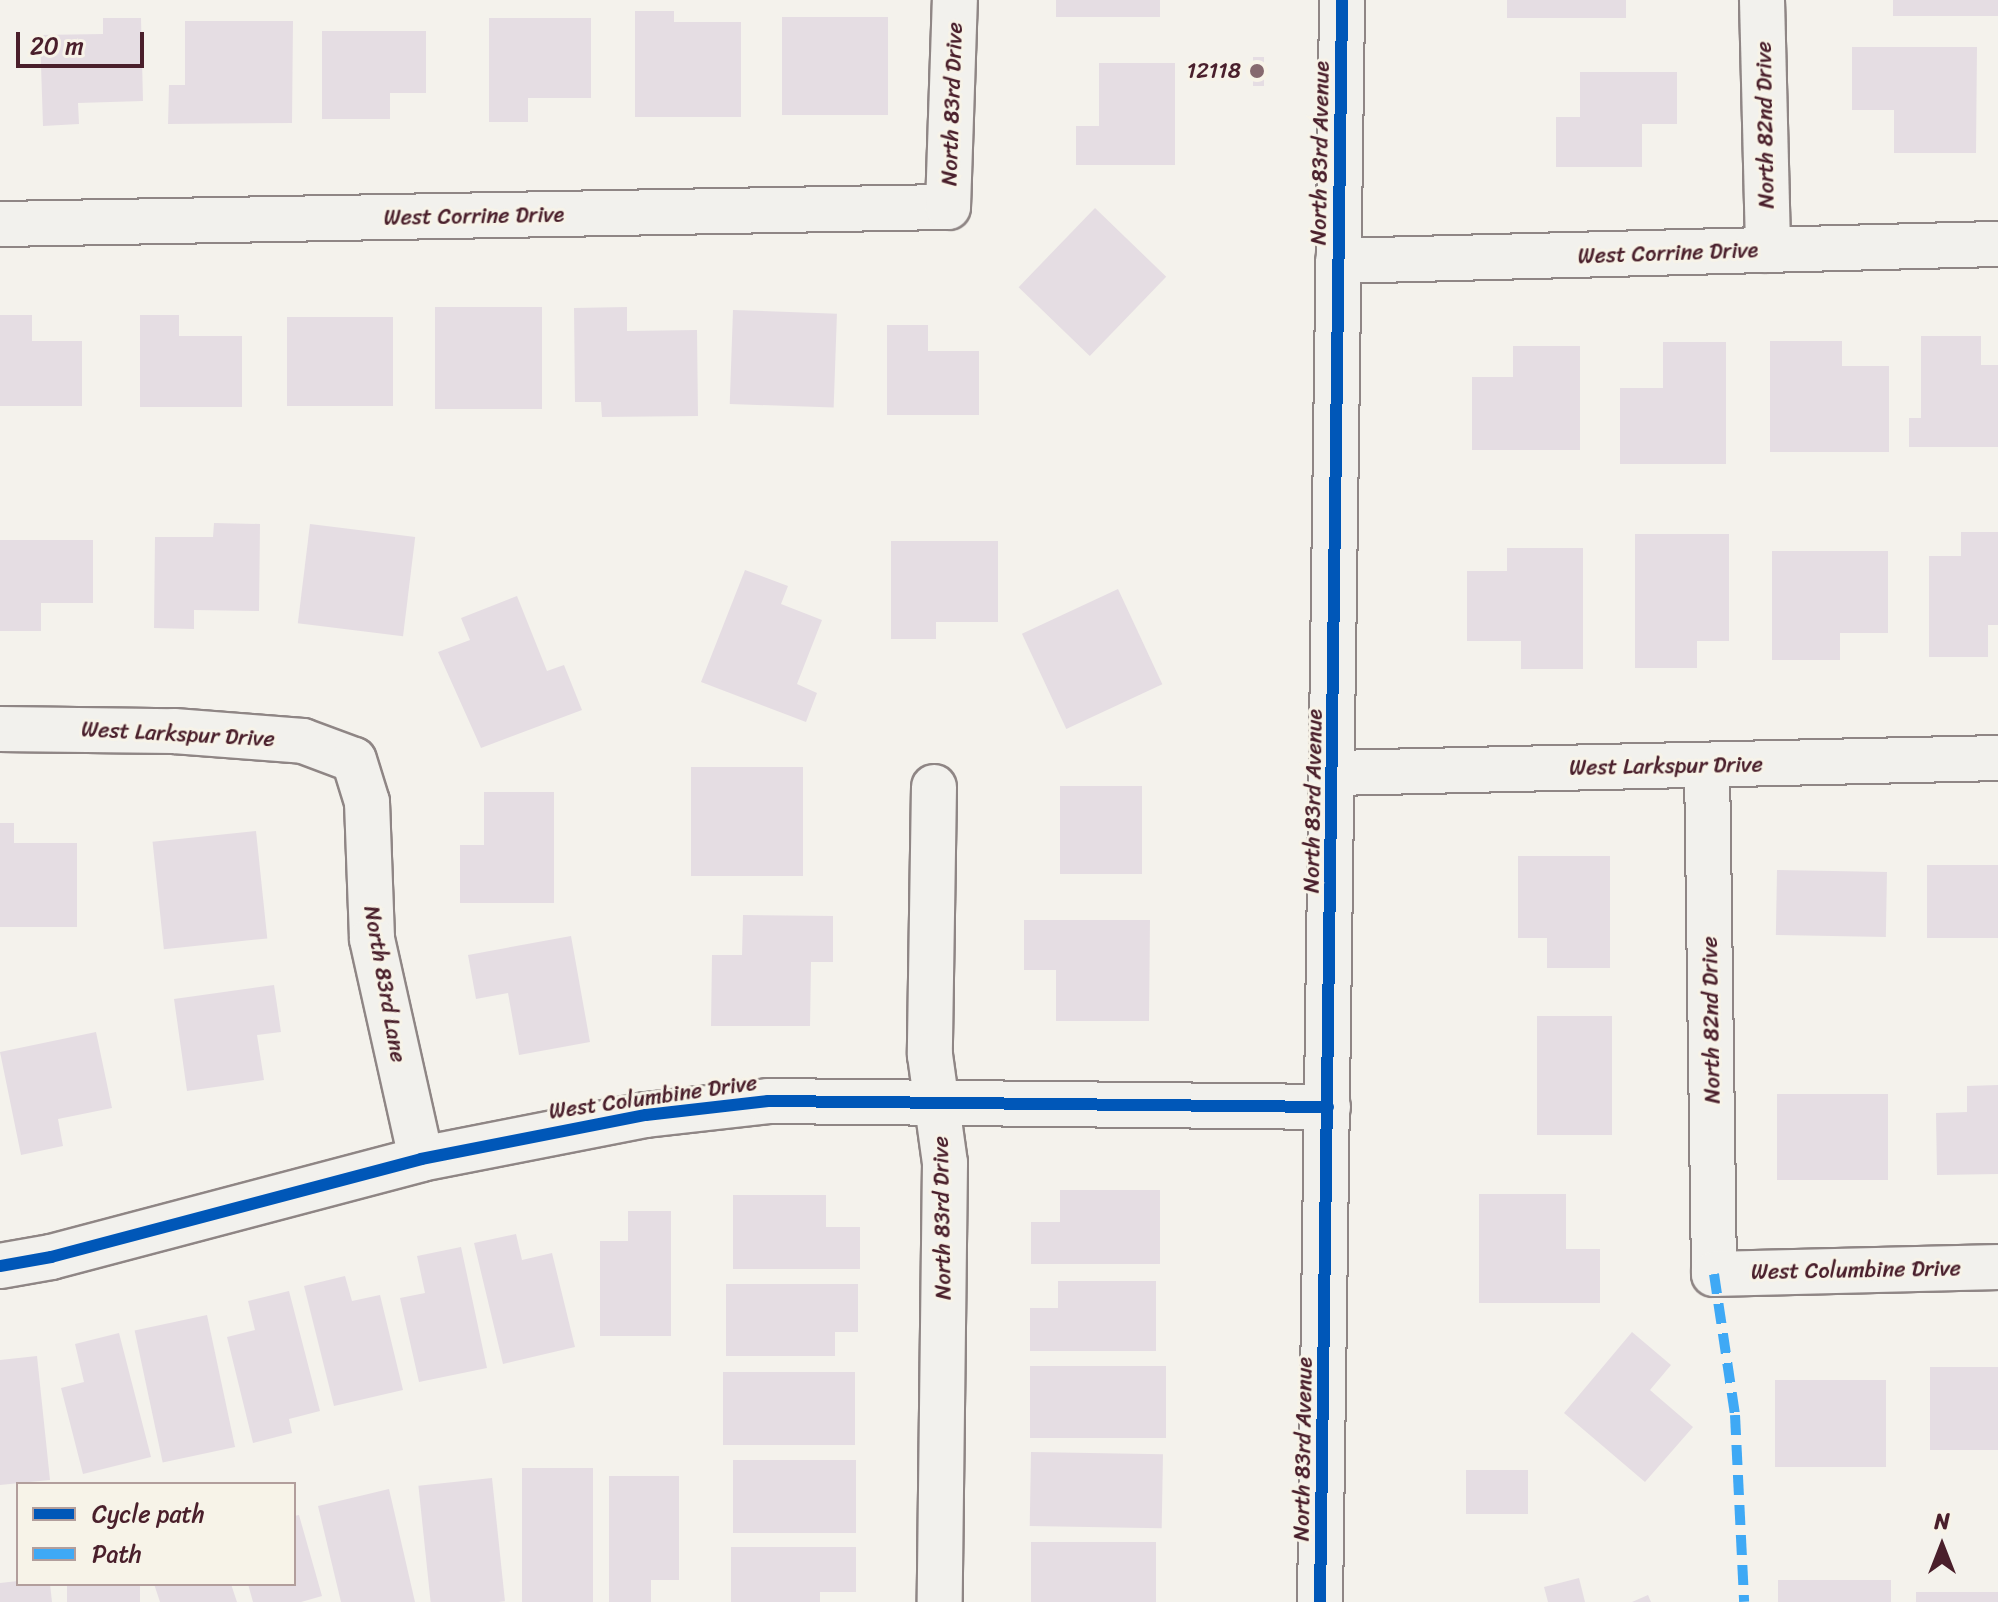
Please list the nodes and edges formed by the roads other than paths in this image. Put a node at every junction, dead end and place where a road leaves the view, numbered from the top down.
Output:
1 (955, 0) edge
2 (1342, 0) edge
3 (1762, 0) edge
4 (948, 207) joint
5 (0, 224) edge
6 (1998, 244) edge
7 (1768, 250) junction
8 (1338, 261) junction
9 (0, 729) edge
10 (1998, 758) edge
11 (354, 760) joint
12 (1707, 765) junction
13 (1334, 773) junction
14 (934, 787) dead end
15 (939, 1101) junction
16 (1328, 1107) junction
17 (421, 1159) junction
18 (0, 1266) edge
19 (1998, 1267) edge
20 (1714, 1274) joint
21 (940, 1602) edge
22 (1320, 1602) edge

1 - 4 street, North 83rd Drive
2 - 8 street, North 83rd Avenue
3 - 7 street, North 82nd Drive
4 - 5 street, West Corrine Drive
6 - 7 street, West Corrine Drive
7 - 8 street, West Corrine Drive
8 - 13 street, North 83rd Avenue
9 - 11 street, West Larkspur Drive
10 - 12 street, West Larkspur Drive
11 - 17 street, North 83rd Lane
12 - 13 street, West Larkspur Drive
12 - 20 street, North 82nd Drive
13 - 16 street, North 83rd Avenue
14 - 15 street, North 83rd Drive
15 - 16 street, West Columbine Drive
15 - 17 street, West Columbine Drive
15 - 21 street, North 83rd Drive
16 - 22 street, North 83rd Avenue
17 - 18 street, West Columbine Drive
19 - 20 street, West Columbine Drive

